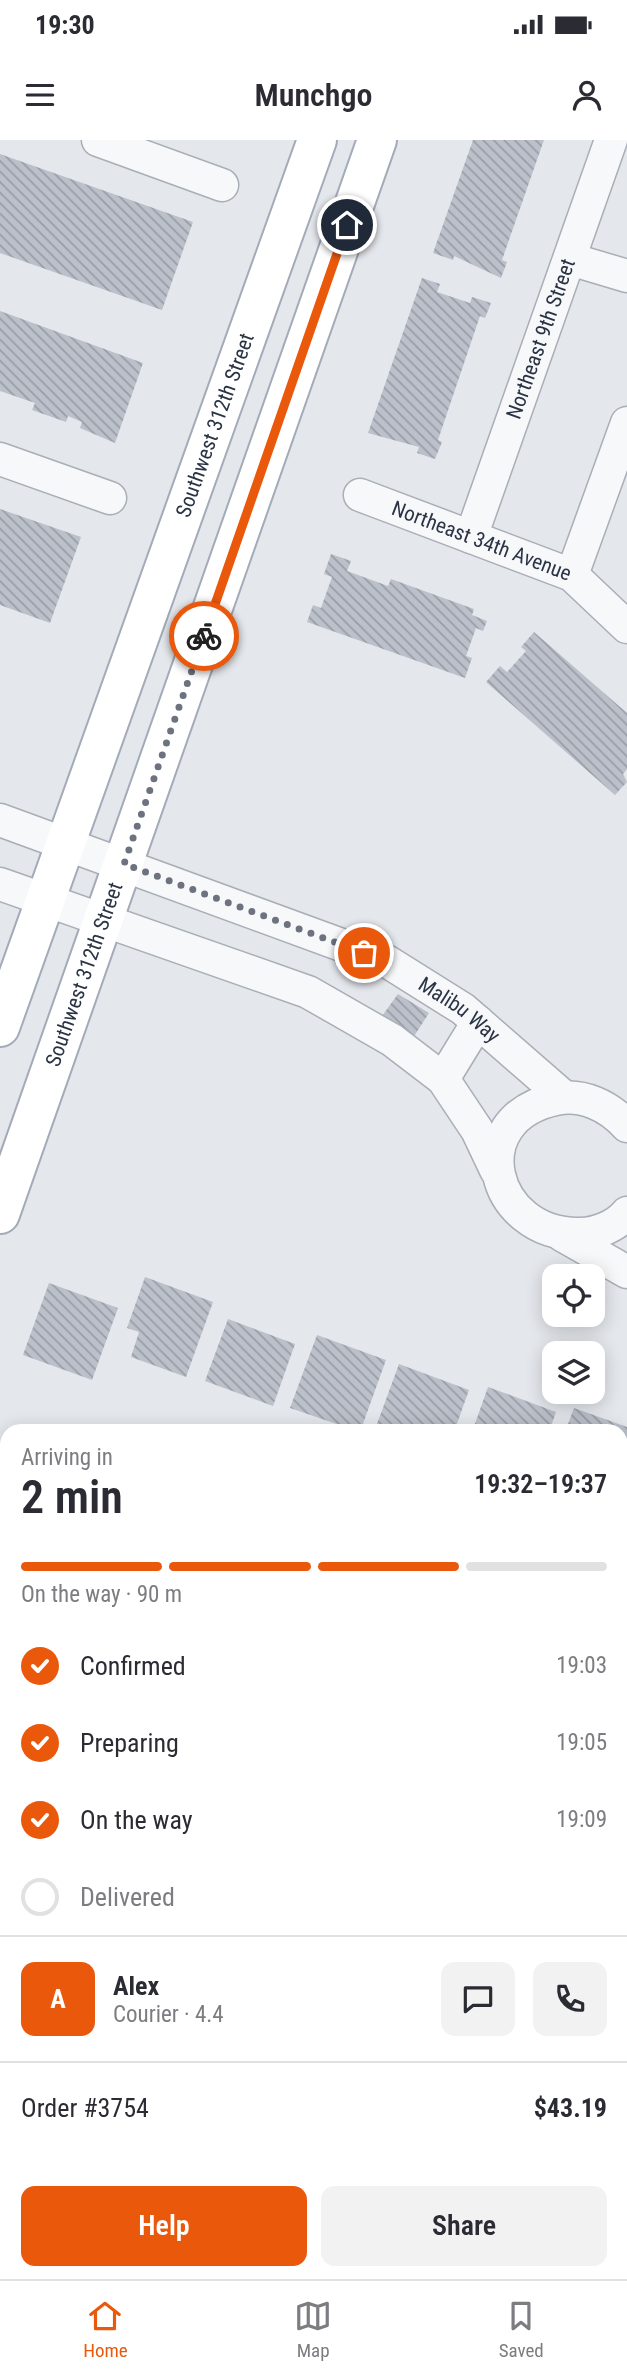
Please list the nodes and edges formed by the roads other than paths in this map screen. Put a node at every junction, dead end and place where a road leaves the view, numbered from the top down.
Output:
1 (99, 140) edge
2 (317, 140) edge
3 (353, 140) edge
4 (377, 140) edge
5 (611, 140) edge
6 (222, 185) dead end
7 (356, 200) junction
8 (569, 259) junction
9 (627, 276) edge
10 (627, 423) edge
11 (0, 459) edge
12 (360, 495) dead end
13 (110, 498) dead end
14 (471, 537) junction
15 (572, 575) junction
16 (627, 627) edge
17 (0, 820) edge
18 (64, 842) junction
19 (124, 864) junction
20 (0, 884) edge
21 (45, 900) junction
22 (105, 920) junction
23 (478, 1022) junction
24 (0, 1027) edge
25 (443, 1079) junction
26 (564, 1097) junction
27 (627, 1126) edge
28 (496, 1170) junction
29 (627, 1213) edge
30 (0, 1214) edge
31 (561, 1234) junction
32 (627, 1272) edge

1 - 6 street
2 - 18 main road, Southwest 312th Street
3 - 7 main road
4 - 7 main road, Southwest 312th Street
5 - 8 street, Northeast 9th Street
7 - 19 main road, Southwest 312th Street
8 - 9 street
8 - 14 street, Northeast 9th Street
10 - 15 street
11 - 13 street
12 - 14 street, Northeast 34th Avenue
14 - 15 street, Northeast 34th Avenue
15 - 16 street, Northeast 34th Avenue
17 - 18 street, Malibu Way
18 - 19 street, Malibu Way
18 - 21 main road, Southwest 312th Street
19 - 22 main road, Southwest 312th Street
19 - 23 street, Malibu Way
20 - 21 street
21 - 22 street
21 - 24 main road, Southwest 312th Street
22 - 25 street
22 - 30 main road, Southwest 312th Street
23 - 25 street
23 - 26 street, Malibu Way
25 - 28 street
26 - 27 street, Malibu Way
26 - 28 street, Malibu Way
28 - 31 street
29 - 31 street
31 - 32 street

